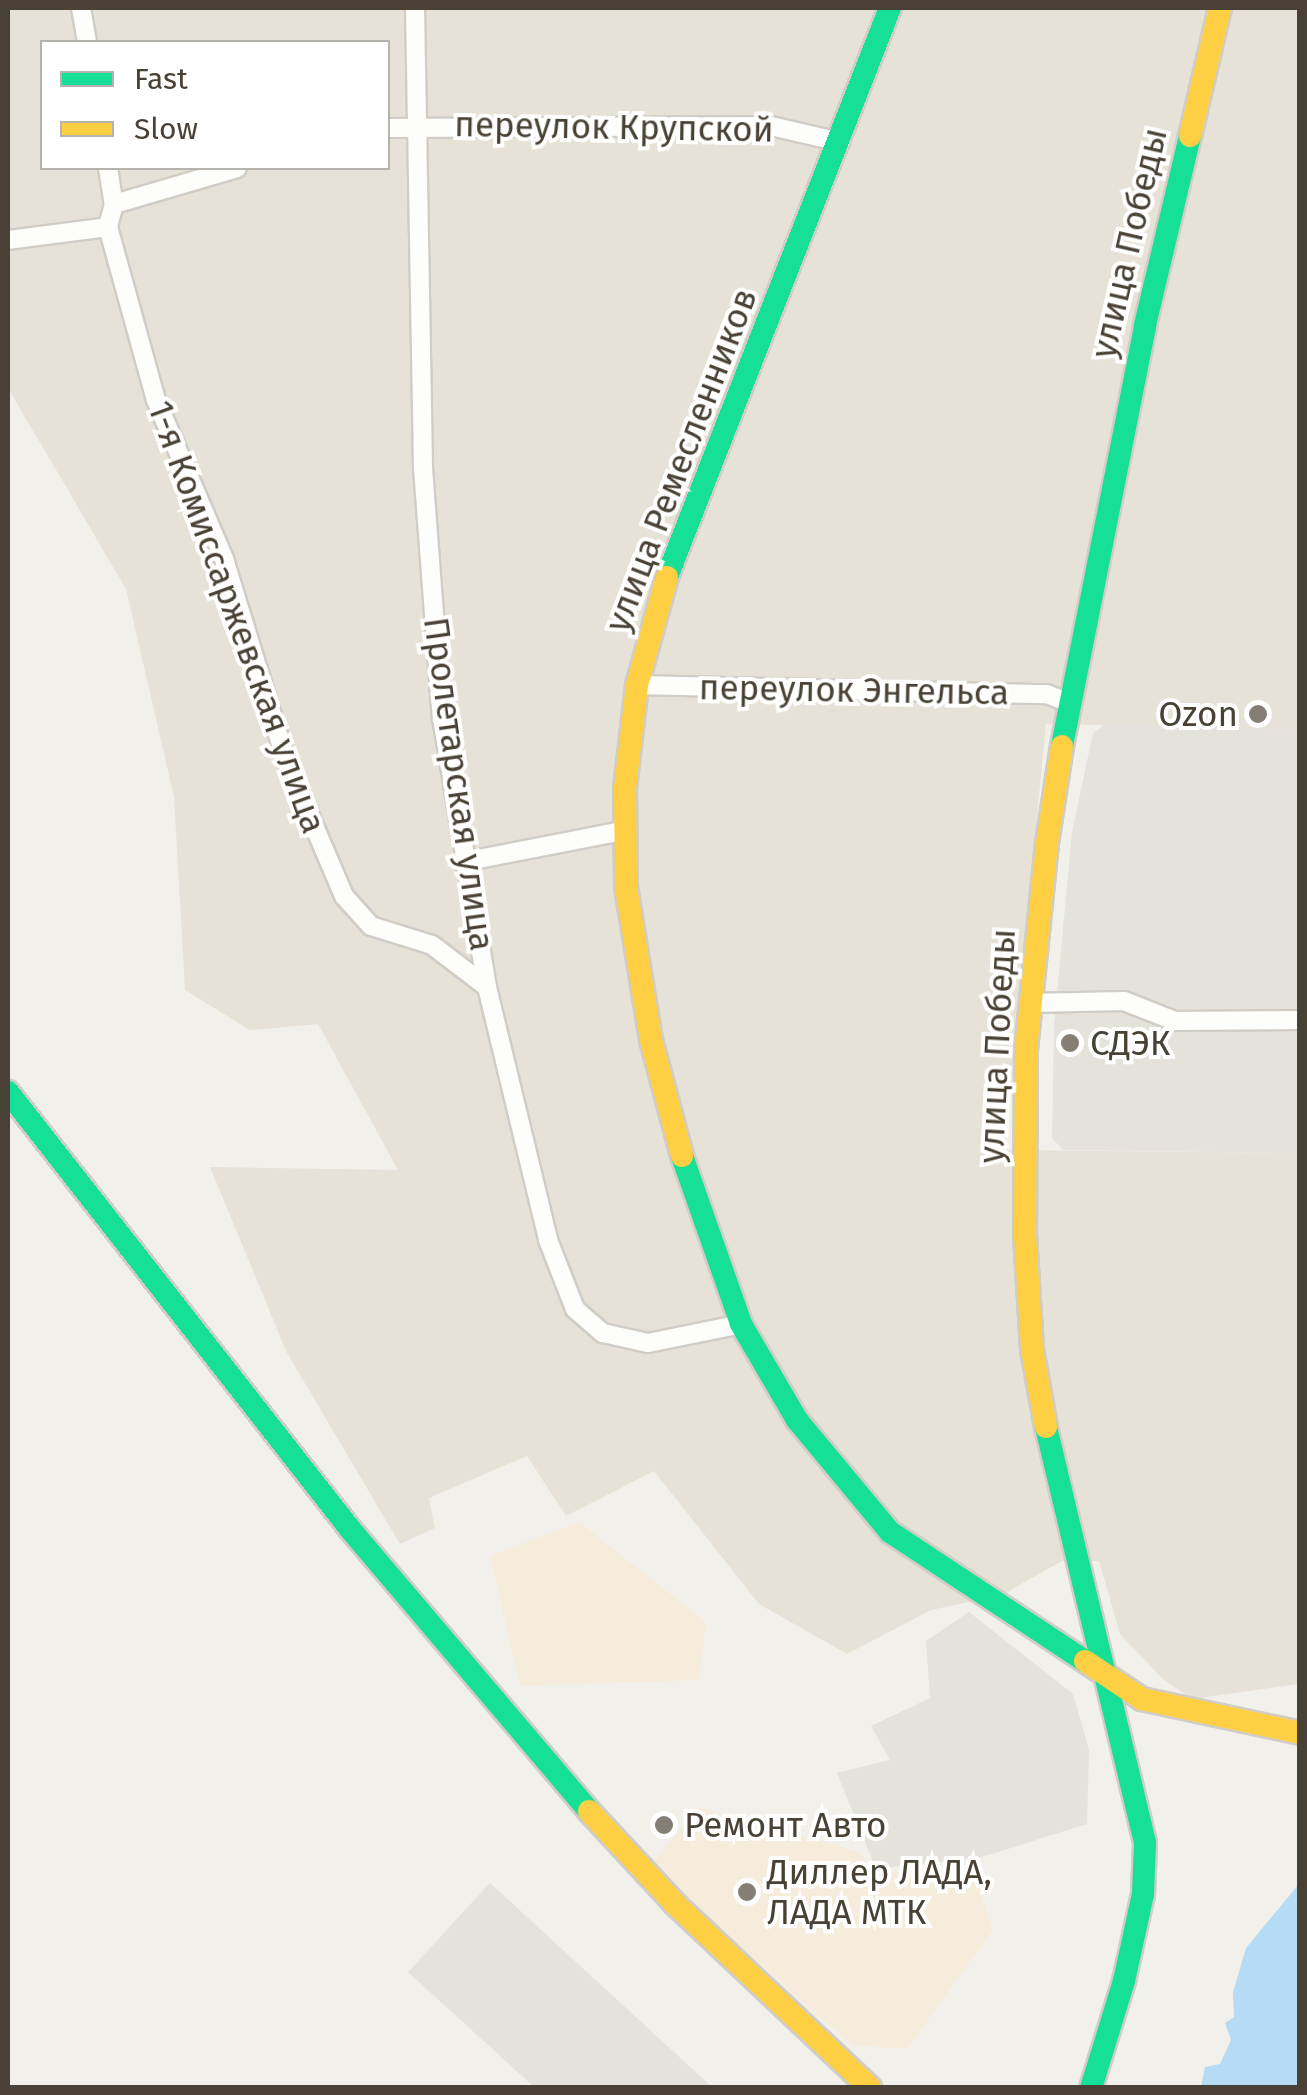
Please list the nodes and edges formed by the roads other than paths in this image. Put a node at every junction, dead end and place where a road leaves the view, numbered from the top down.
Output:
1 (81, 8) edge
2 (415, 8) edge
3 (890, 8) edge
4 (1220, 8) edge
5 (86, 40) edge
6 (416, 124) junction
7 (390, 128) edge
8 (840, 142) junction
9 (108, 170) edge
10 (230, 170) edge
11 (114, 204) junction
12 (108, 227) junction
13 (8, 240) edge
14 (637, 685) junction
15 (1068, 703) junction
16 (627, 830) junction
17 (464, 862) junction
18 (488, 987) junction
19 (1030, 1004) junction
20 (1300, 1020) edge
21 (8, 1092) edge
22 (742, 1324) junction
23 (1104, 1676) junction
24 (1300, 1733) edge
25 (870, 2088) edge
26 (1091, 2088) edge

1 - 5 street
2 - 6 street, Пролетарская улица
3 - 8 main road, улица Ремесленников
4 - 15 main road, улица Победы
6 - 7 street, переулок Крупской
6 - 8 street, переулок Крупской
6 - 17 street, Пролетарская улица
8 - 14 main road, улица Ремесленников
9 - 11 street
10 - 11 street
11 - 12 street
12 - 13 street
12 - 18 street, 1-я Комиссаржевская улица
14 - 15 street, переулок Энгельса
14 - 16 main road, улица Ремесленников
15 - 19 main road, улица Победы
16 - 17 street
16 - 22 main road, улица Ремесленников
17 - 18 street, Пролетарская улица
18 - 22 street, Пролетарская улица
19 - 20 street
19 - 23 main road, улица Победы
21 - 25 main road
22 - 23 main road, улица Ремесленников
23 - 24 main road, улица Ремесленников
23 - 26 main road, улица Победы

